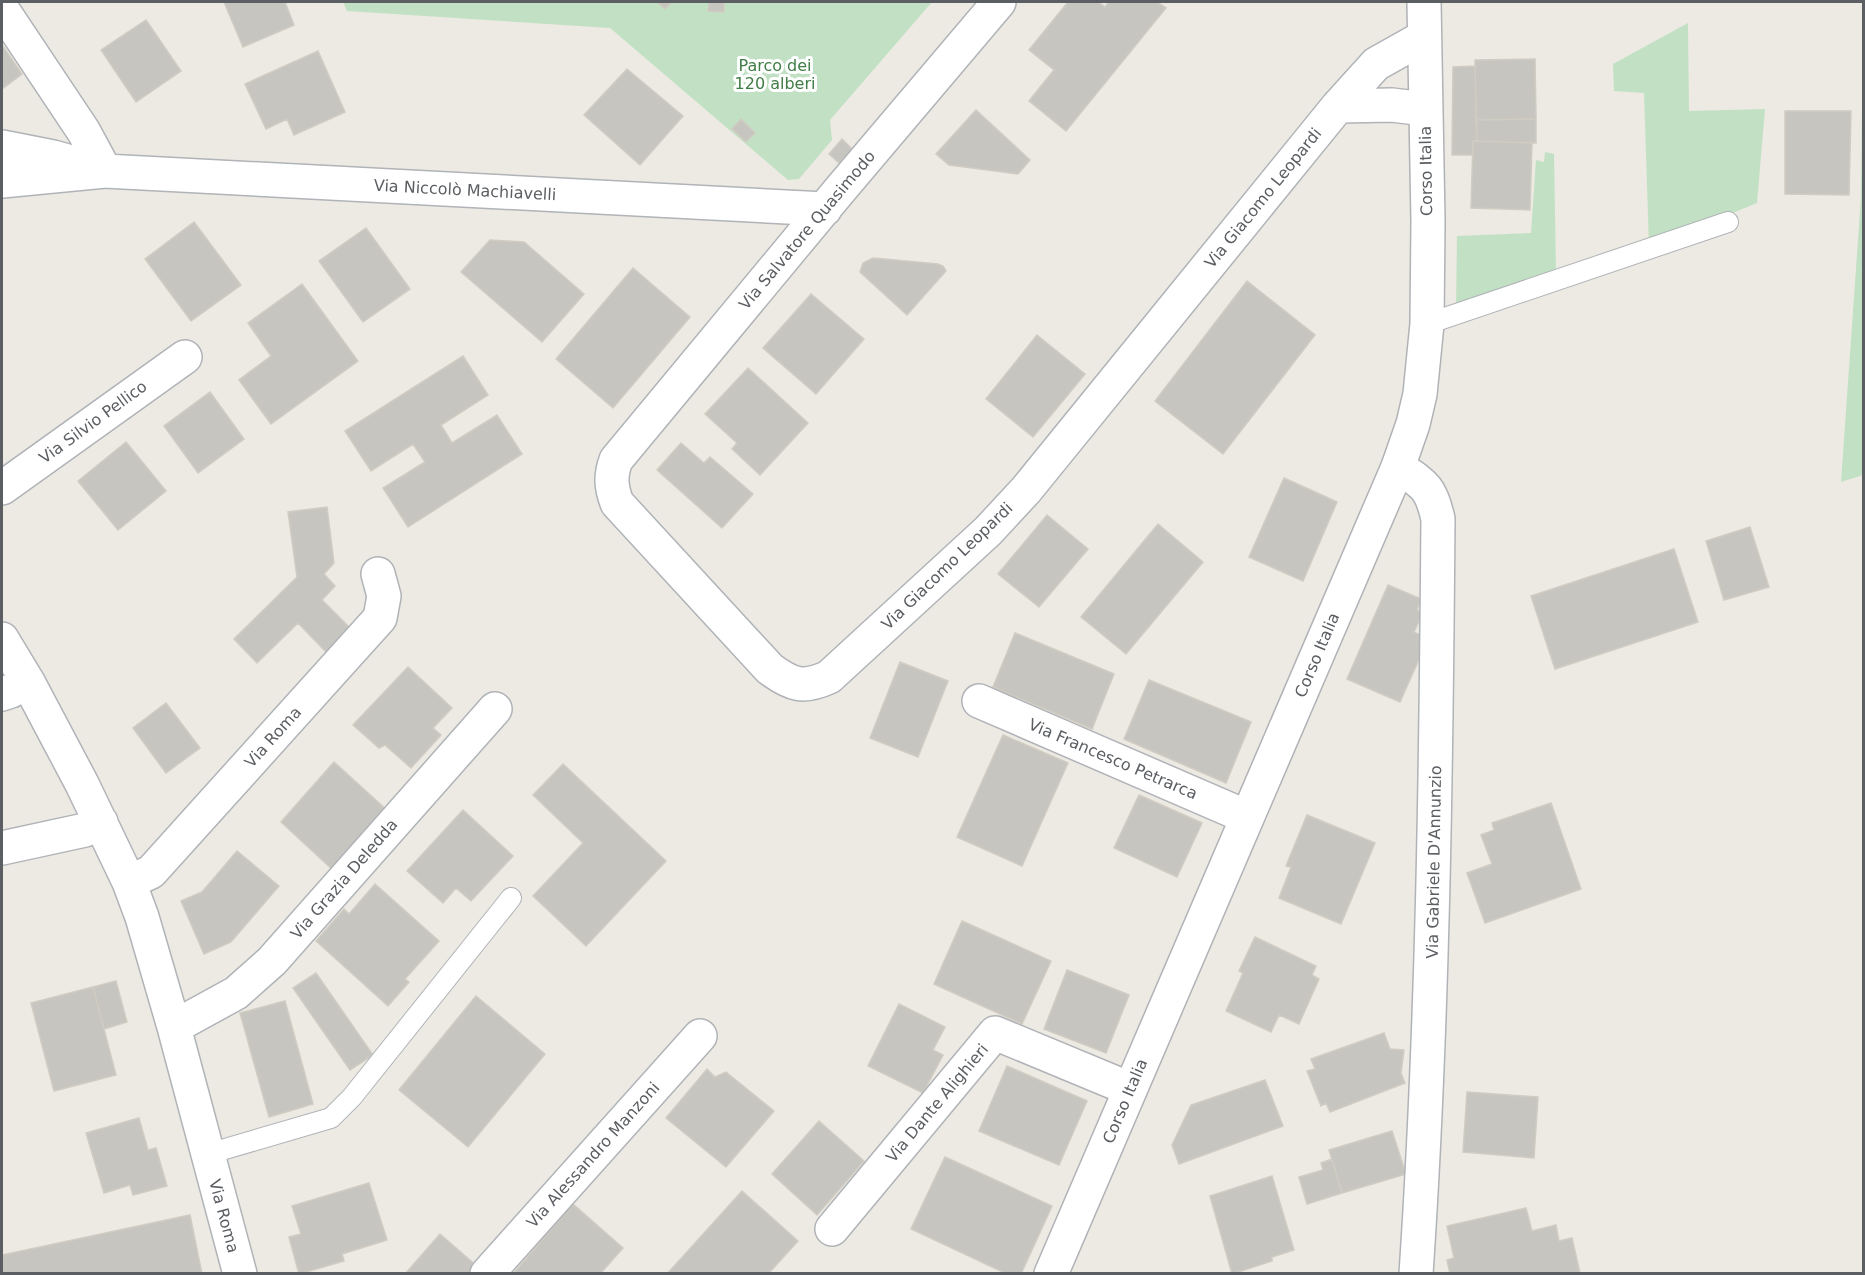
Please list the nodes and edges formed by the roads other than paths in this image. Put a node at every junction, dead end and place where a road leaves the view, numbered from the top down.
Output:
1 (999, 2) edge
2 (1424, 2) edge
3 (2, 9) edge
4 (1424, 37) junction
5 (1338, 106) junction
6 (1425, 109) junction
7 (2, 147) edge
8 (105, 171) junction
9 (2, 182) edge
10 (825, 209) junction
11 (1728, 222) dead end
12 (1426, 324) junction
13 (184, 357) dead end
14 (616, 460) joint
15 (1398, 467) junction
16 (2, 488) edge
17 (378, 574) dead end
18 (2, 639) edge
19 (15, 688) edge
20 (979, 701) dead end
21 (495, 709) dead end
22 (1247, 817) junction
23 (101, 822) junction
24 (2, 848) edge
25 (129, 882) junction
26 (512, 898) dead end
27 (174, 1027) junction
28 (700, 1036) dead end
29 (1130, 1089) junction
30 (208, 1154) junction
31 (832, 1229) dead end
32 (240, 1274) edge
33 (487, 1274) edge
34 (1051, 1274) edge
35 (1416, 1274) edge

1 - 10 street, Via Salvatore Quasimodo
2 - 4 street, Corso Italia
3 - 8 street
4 - 5 street, Via Giacomo Leopardi
4 - 6 street, Corso Italia
5 - 6 street
5 - 14 street, Via Giacomo Leopardi
6 - 12 street, Corso Italia
7 - 8 street, Via Niccolò Machiavelli
8 - 9 street, Via Niccolò Machiavelli
8 - 10 street, Via Niccolò Machiavelli
10 - 14 street, Via Salvatore Quasimodo
11 - 12 lane
12 - 15 street, Corso Italia
13 - 16 street, Via Silvio Pellico
15 - 22 street, Corso Italia
15 - 35 street, Via Gabriele D'Annunzio
17 - 25 street, Via Roma
18 - 19 street, Via Roma
19 - 23 street, Via Roma
20 - 22 street, Via Francesco Petrarca
21 - 27 street, Via Grazia Deledda
22 - 29 street, Corso Italia
23 - 24 street
23 - 25 street, Via Roma
25 - 27 street, Via Roma
26 - 30 lane
27 - 30 street, Via Roma
28 - 33 street, Via Alessandro Manzoni
29 - 31 street, Via Dante Alighieri
29 - 34 street, Corso Italia
30 - 32 street, Via Roma

